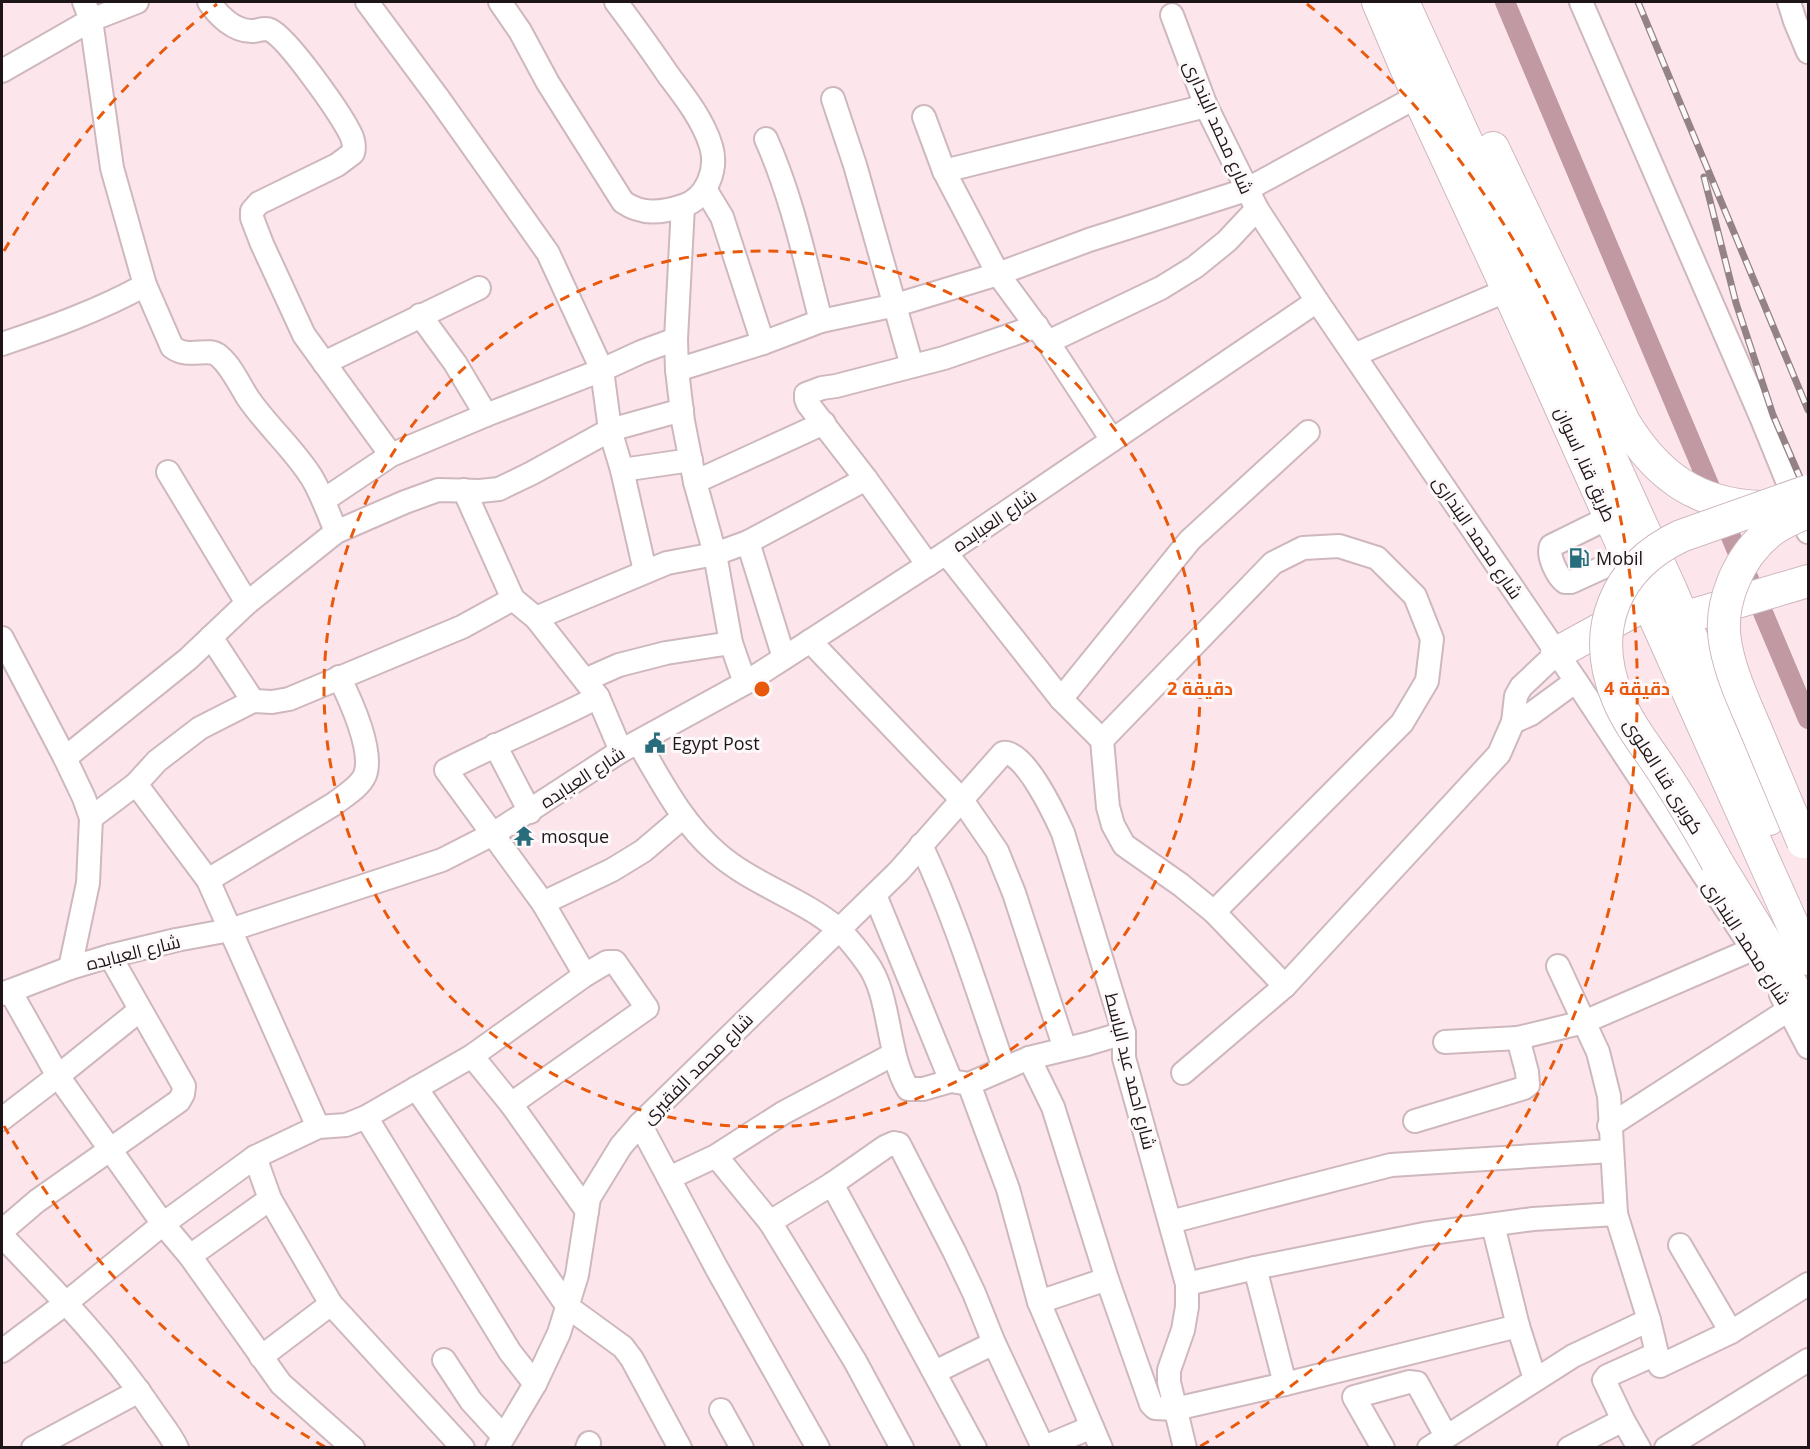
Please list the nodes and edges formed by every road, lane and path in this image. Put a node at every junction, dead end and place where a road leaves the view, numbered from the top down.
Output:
1 (137, 2) edge
2 (209, 2) edge
3 (367, 2) edge
4 (500, 2) edge
5 (616, 2) edge
6 (1378, 2) edge
7 (1403, 2) edge
8 (1423, 2) edge
9 (1581, 2) edge
10 (1790, 2) edge
11 (87, 11) edge
12 (1172, 15) dead end
13 (1809, 52) edge
14 (2, 71) edge
15 (1418, 96) junction
16 (833, 99) dead end
17 (1206, 106) junction
18 (924, 117) dead end
19 (766, 139) dead end
20 (944, 171) junction
21 (705, 189) junction
22 (1251, 199) junction
23 (683, 206) junction
24 (998, 274) junction
25 (145, 285) junction
26 (479, 288) dead end
27 (1508, 290) junction
28 (1317, 301) junction
29 (896, 305) junction
30 (420, 315) junction
31 (821, 321) junction
32 (1042, 334) junction
33 (676, 339) junction
34 (764, 343) junction
35 (2, 344) edge
36 (1354, 355) junction
37 (324, 363) junction
38 (912, 366) junction
39 (602, 370) junction
40 (677, 370) junction
41 (682, 410) junction
42 (486, 415) junction
43 (824, 423) junction
44 (610, 430) junction
45 (1308, 432) dead end
46 (1112, 440) junction
47 (391, 455) junction
48 (622, 470) junction
49 (693, 471) junction
50 (168, 472) dead end
51 (866, 479) junction
52 (464, 490) junction
53 (1809, 491) edge
54 (324, 500) junction
55 (1761, 507) junction
56 (1622, 512) junction
57 (1809, 512) edge
58 (336, 532) junction
59 (1809, 532) edge
60 (748, 542) junction
61 (1639, 550) junction
62 (715, 554) junction
63 (937, 559) junction
64 (645, 571) junction
65 (1807, 581) edge
66 (513, 599) junction
67 (247, 603) junction
68 (1667, 603) junction
69 (536, 618) junction
70 (211, 637) junction
71 (810, 641) junction
72 (731, 643) junction
73 (1557, 652) junction
74 (5, 653) edge
75 (784, 658) junction
76 (339, 677) junction
77 (1576, 681) junction
78 (745, 683) junction
79 (592, 688) junction
80 (1061, 699) junction
81 (253, 701) junction
82 (1514, 722) junction
83 (1102, 740) junction
84 (495, 745) junction
85 (629, 746) junction
86 (1003, 753) joint
87 (65, 758) junction
88 (135, 784) junction
89 (962, 800) junction
90 (530, 812) junction
91 (683, 817) junction
92 (91, 818) junction
93 (493, 834) junction
94 (921, 845) junction
95 (1806, 848) edge
96 (208, 880) junction
97 (875, 895) junction
98 (543, 903) junction
99 (1809, 911) edge
100 (1214, 912) junction
101 (838, 929) junction
102 (230, 930) junction
103 (1753, 949) junction
104 (110, 956) junction
105 (1809, 959) edge
106 (1558, 966) dead end
107 (70, 968) junction
108 (585, 975) junction
109 (1284, 986) junction
110 (6, 993) edge
111 (140, 1010) junction
112 (1799, 1010) edge
113 (1584, 1022) junction
114 (1124, 1033) junction
115 (1518, 1038) junction
116 (1445, 1042) dead end
117 (1809, 1047) edge
118 (1065, 1049) junction
119 (894, 1054) junction
120 (472, 1056) junction
121 (1029, 1058) junction
122 (1004, 1068) junction
123 (1183, 1073) dead end
124 (58, 1076) junction
125 (960, 1083) junction
126 (416, 1088) junction
127 (511, 1104) junction
128 (366, 1117) junction
129 (2, 1119) edge
130 (1414, 1121) dead end
131 (640, 1124) junction
132 (1609, 1126) junction
133 (318, 1127) junction
134 (109, 1149) junction
135 (1611, 1151) junction
136 (716, 1156) junction
137 (255, 1157) junction
138 (669, 1178) junction
139 (831, 1185) junction
140 (270, 1199) junction
141 (587, 1211) junction
142 (1616, 1214) junction
143 (770, 1222) junction
144 (1170, 1222) junction
145 (163, 1224) junction
146 (1493, 1225) junction
147 (2, 1231) edge
148 (2, 1236) edge
149 (1680, 1245) dead end
150 (190, 1256) junction
151 (1255, 1268) junction
152 (1107, 1279) junction
153 (1186, 1284) junction
154 (1809, 1284) edge
155 (1039, 1302) junction
156 (66, 1303) junction
157 (331, 1304) junction
158 (568, 1307) junction
159 (1649, 1320) junction
160 (1518, 1326) junction
161 (1731, 1332) junction
162 (994, 1343) junction
163 (2, 1351) edge
164 (1656, 1354) junction
165 (261, 1358) junction
166 (444, 1360) dead end
167 (1809, 1360) edge
168 (935, 1372) junction
169 (1535, 1379) junction
170 (535, 1384) junction
171 (1285, 1384) junction
172 (139, 1391) junction
173 (1175, 1409) junction
174 (721, 1410) dead end
175 (1623, 1420) junction
176 (1097, 1437) edge
177 (500, 1442) edge
178 (1437, 1442) edge
179 (33, 1448) edge
180 (177, 1448) edge
181 (353, 1448) edge
182 (463, 1448) edge
183 (680, 1448) edge
184 (742, 1448) edge
185 (818, 1448) edge
186 (902, 1448) edge
187 (975, 1448) edge
188 (1185, 1448) edge
189 (1383, 1448) edge
190 (1569, 1448) edge
191 (1639, 1448) edge
192 (1666, 1448) edge

1 - 11 street
2 - 37 street
3 - 39 street
4 - 23 street
5 - 21 street
6 - 15 highway, طريق قنا, اسوان
7 - 56 highway, طريق قنا, اسوان
8 - 55 highway
9 - 59 street
10 - 13 street
11 - 14 street
11 - 25 street
12 - 17 street, شارع محمد البندارى
15 - 22 street
15 - 27 highway, طريق قنا, اسوان
16 - 29 street
17 - 20 street
17 - 22 street, شارع محمد البندارى
18 - 20 street
19 - 31 street
20 - 24 street
21 - 23 street
21 - 34 street
22 - 24 street
22 - 28 street, شارع محمد البندارى
22 - 32 street
23 - 33 street
24 - 29 street
24 - 32 street
25 - 35 street
25 - 54 street
26 - 30 street
27 - 36 street
27 - 56 highway, طريق قنا, اسوان
28 - 36 street, شارع محمد البندارى
28 - 46 street, شارع العبابده
29 - 31 street
29 - 38 street
30 - 37 street
30 - 42 street
31 - 34 street
32 - 38 street
32 - 46 street
33 - 39 street
33 - 40 street
34 - 40 street
36 - 73 street, شارع محمد البندارى
37 - 47 street
38 - 43 street
39 - 42 street
39 - 44 street
40 - 41 street
41 - 44 street
41 - 49 street
42 - 47 street
43 - 49 street
43 - 51 street
44 - 48 street
44 - 52 street
45 - 80 street
46 - 63 street, شارع العبابده
47 - 54 street
48 - 49 street
48 - 64 street
49 - 62 street
50 - 67 street
51 - 60 street
51 - 63 street
52 - 58 street
52 - 66 street
53 - 55 highway, كوبرى قنا العلوى, bridge
54 - 58 street
55 - 112 highway, كوبرى قنا العلوى, bridge
56 - 61 highway, طريق قنا, اسوان
56 - 61 street
57 - 95 highway, bridge
58 - 67 street
60 - 62 street
60 - 75 street
61 - 68 highway, طريق قنا, اسوان
62 - 64 street
62 - 72 street
63 - 71 street, شارع العبابده
63 - 80 street
64 - 69 street
65 - 68 highway
66 - 69 street
66 - 76 street
67 - 70 street
68 - 73 highway
68 - 99 highway, طريق قنا, اسوان
68 - 105 highway, طريق قنا, اسوان
69 - 79 street
70 - 81 street
70 - 87 street
71 - 75 street, شارع العبابده
71 - 89 street
72 - 78 street
72 - 79 street
73 - 77 street, شارع محمد البندارى
73 - 82 street
74 - 87 street
75 - 78 street, شارع العبابده
76 - 81 street
76 - 96 street
77 - 82 street
77 - 103 street, شارع محمد البندارى
78 - 85 street, شارع العبابده
79 - 84 street
79 - 85 street
80 - 83 street
81 - 88 street
82 - 109 street
83 - 100 street
83 - 100 street
84 - 90 street
84 - 93 street
85 - 90 street, شارع العبابده
85 - 91 street
86 - 89 street, شارع محمد الفقيرى
86 - 114 street, شارع احمد عبد الباسط
87 - 92 street
88 - 92 street
88 - 96 street
89 - 94 street, شارع محمد الفقيرى
89 - 118 street
90 - 93 street, شارع العبابده
91 - 98 street
91 - 101 street
92 - 107 street
93 - 98 street
93 - 102 street, شارع العبابده
94 - 97 street, شارع محمد الفقيرى
94 - 122 street
96 - 102 street
97 - 101 street, شارع محمد الفقيرى
97 - 125 street
98 - 108 street
100 - 109 street
101 - 119 street
101 - 131 street, شارع محمد الفقيرى
102 - 104 street, شارع العبابده
102 - 133 street
103 - 112 street, شارع محمد البندارى
103 - 113 street
104 - 107 street, شارع العبابده
104 - 111 street
106 - 113 street
107 - 110 street, شارع العبابده
108 - 120 street
108 - 127 street
109 - 123 street
110 - 124 street
111 - 124 street
111 - 134 street
112 - 117 street, شارع محمد البندارى
112 - 132 street
113 - 115 street
113 - 132 street
114 - 118 street
114 - 144 street, شارع احمد عبد الباسط
115 - 116 street
115 - 130 street
118 - 121 street
119 - 125 street
119 - 136 street
120 - 126 street
120 - 127 street
121 - 122 street
121 - 152 street
122 - 125 street
124 - 129 street
124 - 134 street
125 - 155 street
126 - 128 street
126 - 158 street
127 - 141 street
128 - 133 street
128 - 170 street
131 - 138 street
131 - 141 street, شارع محمد الفقيرى
132 - 135 street
133 - 137 street
134 - 145 street
134 - 147 street
135 - 142 street
135 - 144 street
136 - 138 street
136 - 143 street
137 - 140 street
137 - 145 street
138 - 185 street
139 - 143 street
139 - 162 street
139 - 168 street
140 - 150 street
140 - 157 street
141 - 158 street, شارع محمد الفقيرى
142 - 146 street
142 - 159 street
143 - 186 street
144 - 153 street, شارع احمد عبد الباسط
145 - 150 street
145 - 156 street
146 - 151 street
146 - 160 street
148 - 156 street
149 - 161 street
150 - 165 street
151 - 153 street
151 - 171 street
152 - 155 street
152 - 173 street
153 - 173 street, شارع احمد عبد الباسط
154 - 161 street
155 - 176 street
156 - 163 street
156 - 172 street
157 - 165 street
157 - 182 street
158 - 170 street, شارع محمد الفقيرى
158 - 183 street
159 - 164 street
159 - 169 street
160 - 169 street
160 - 171 street
161 - 164 street
162 - 168 street
162 - 176 street
164 - 175 street
165 - 181 street
166 - 177 street
167 - 192 street
168 - 187 street
169 - 178 street
170 - 177 street, شارع محمد الفقيرى
171 - 173 street
172 - 179 street
172 - 180 street
173 - 188 street, شارع احمد عبد الباسط
174 - 184 street
175 - 190 street
175 - 191 street
178 - 189 street

